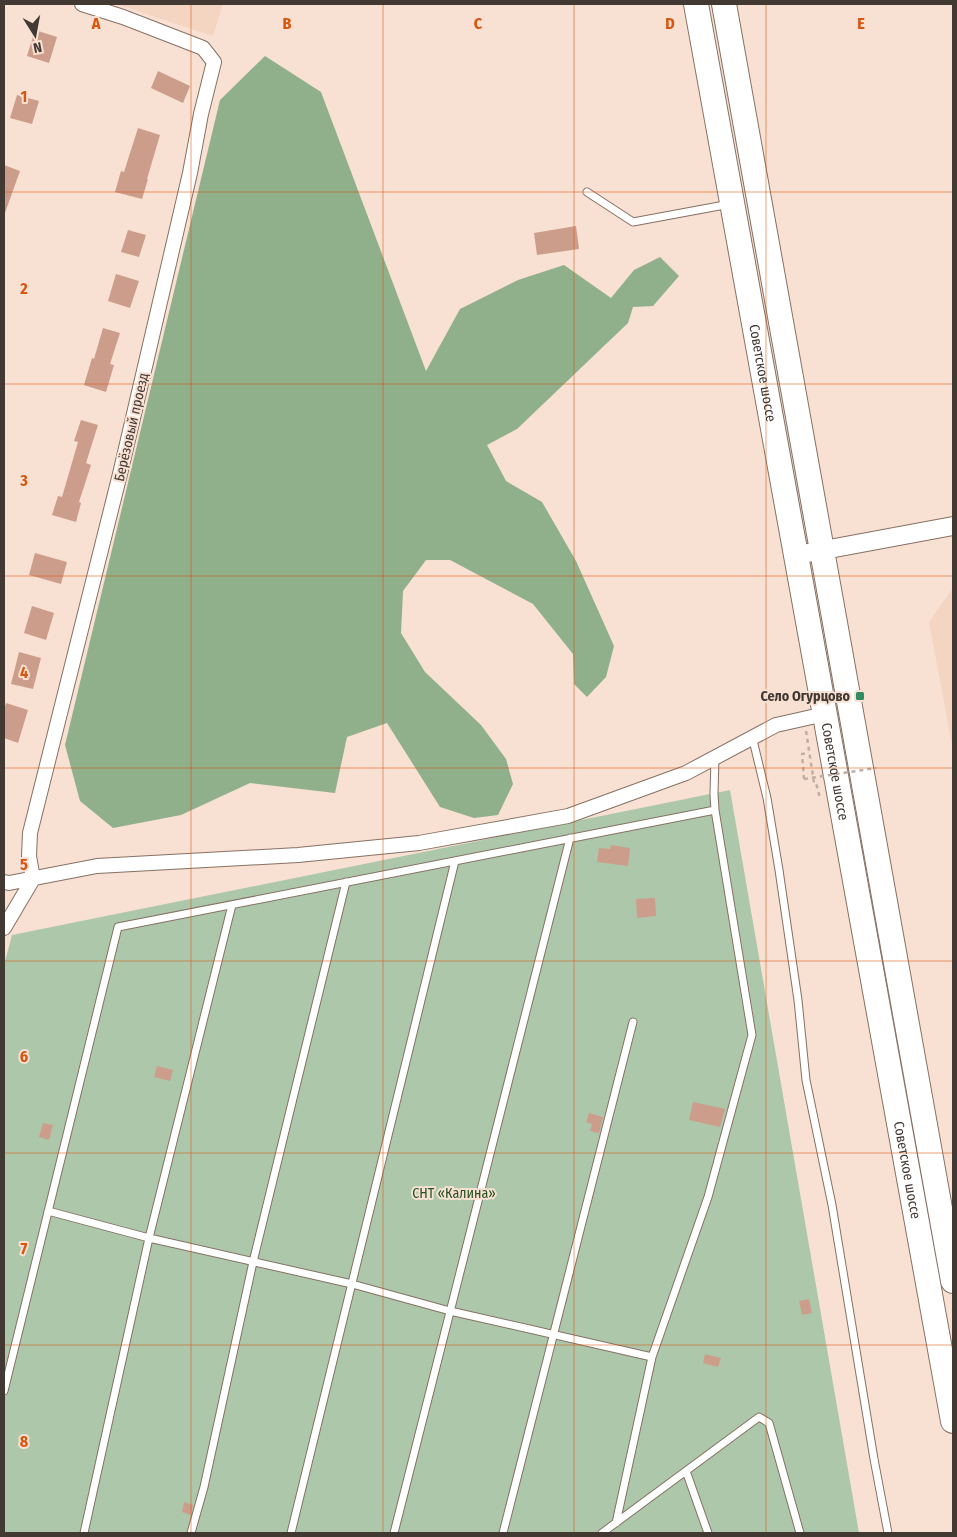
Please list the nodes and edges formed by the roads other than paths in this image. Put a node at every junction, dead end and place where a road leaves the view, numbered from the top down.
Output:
1 (82, 4) edge
2 (696, 4) edge
3 (724, 4) edge
4 (587, 192) dead end
5 (733, 204) junction
6 (953, 526) edge
7 (821, 551) junction
8 (797, 555) junction
9 (825, 714) junction
10 (752, 736) junction
11 (715, 757) junction
12 (715, 810) junction
13 (570, 838) junction
14 (455, 861) junction
15 (33, 879) junction
16 (4, 882) edge
17 (346, 882) junction
18 (232, 905) junction
19 (4, 928) edge
20 (633, 1022) dead end
21 (48, 1211) junction
22 (149, 1238) junction
23 (253, 1262) junction
24 (953, 1281) edge
25 (352, 1284) junction
26 (450, 1310) junction
27 (554, 1334) junction
28 (652, 1357) junction
29 (4, 1391) edge
30 (953, 1421) edge
31 (686, 1471) junction
32 (616, 1523) junction
33 (84, 1533) edge
34 (191, 1533) edge
35 (292, 1533) edge
36 (394, 1533) edge
37 (503, 1533) edge
38 (602, 1533) edge
39 (708, 1533) edge
40 (800, 1533) edge
41 (888, 1533) edge

1 - 15 street, Берёзовый проезд
2 - 5 highway, Советское шоссе
3 - 7 highway, Советское шоссе
4 - 5 lane
5 - 8 highway, Советское шоссе
6 - 7 street
7 - 8 street
7 - 24 highway, Советское шоссе
8 - 9 highway, Советское шоссе
9 - 10 street
9 - 30 highway, Советское шоссе
10 - 11 street
10 - 41 lane
11 - 12 lane
11 - 15 street
12 - 13 lane
12 - 28 lane
13 - 14 lane
13 - 26 lane
14 - 17 lane
14 - 25 lane
15 - 16 street
15 - 19 street
17 - 18 lane
17 - 23 lane
18 - 21 lane
18 - 22 lane
20 - 27 lane
21 - 22 lane
21 - 29 lane
22 - 23 lane
22 - 33 lane
23 - 25 lane
23 - 34 lane
25 - 26 lane
25 - 35 lane
26 - 27 lane
26 - 36 lane
27 - 28 lane
27 - 37 lane
28 - 32 lane
31 - 32 lane
31 - 39 lane
31 - 40 lane
32 - 38 lane

